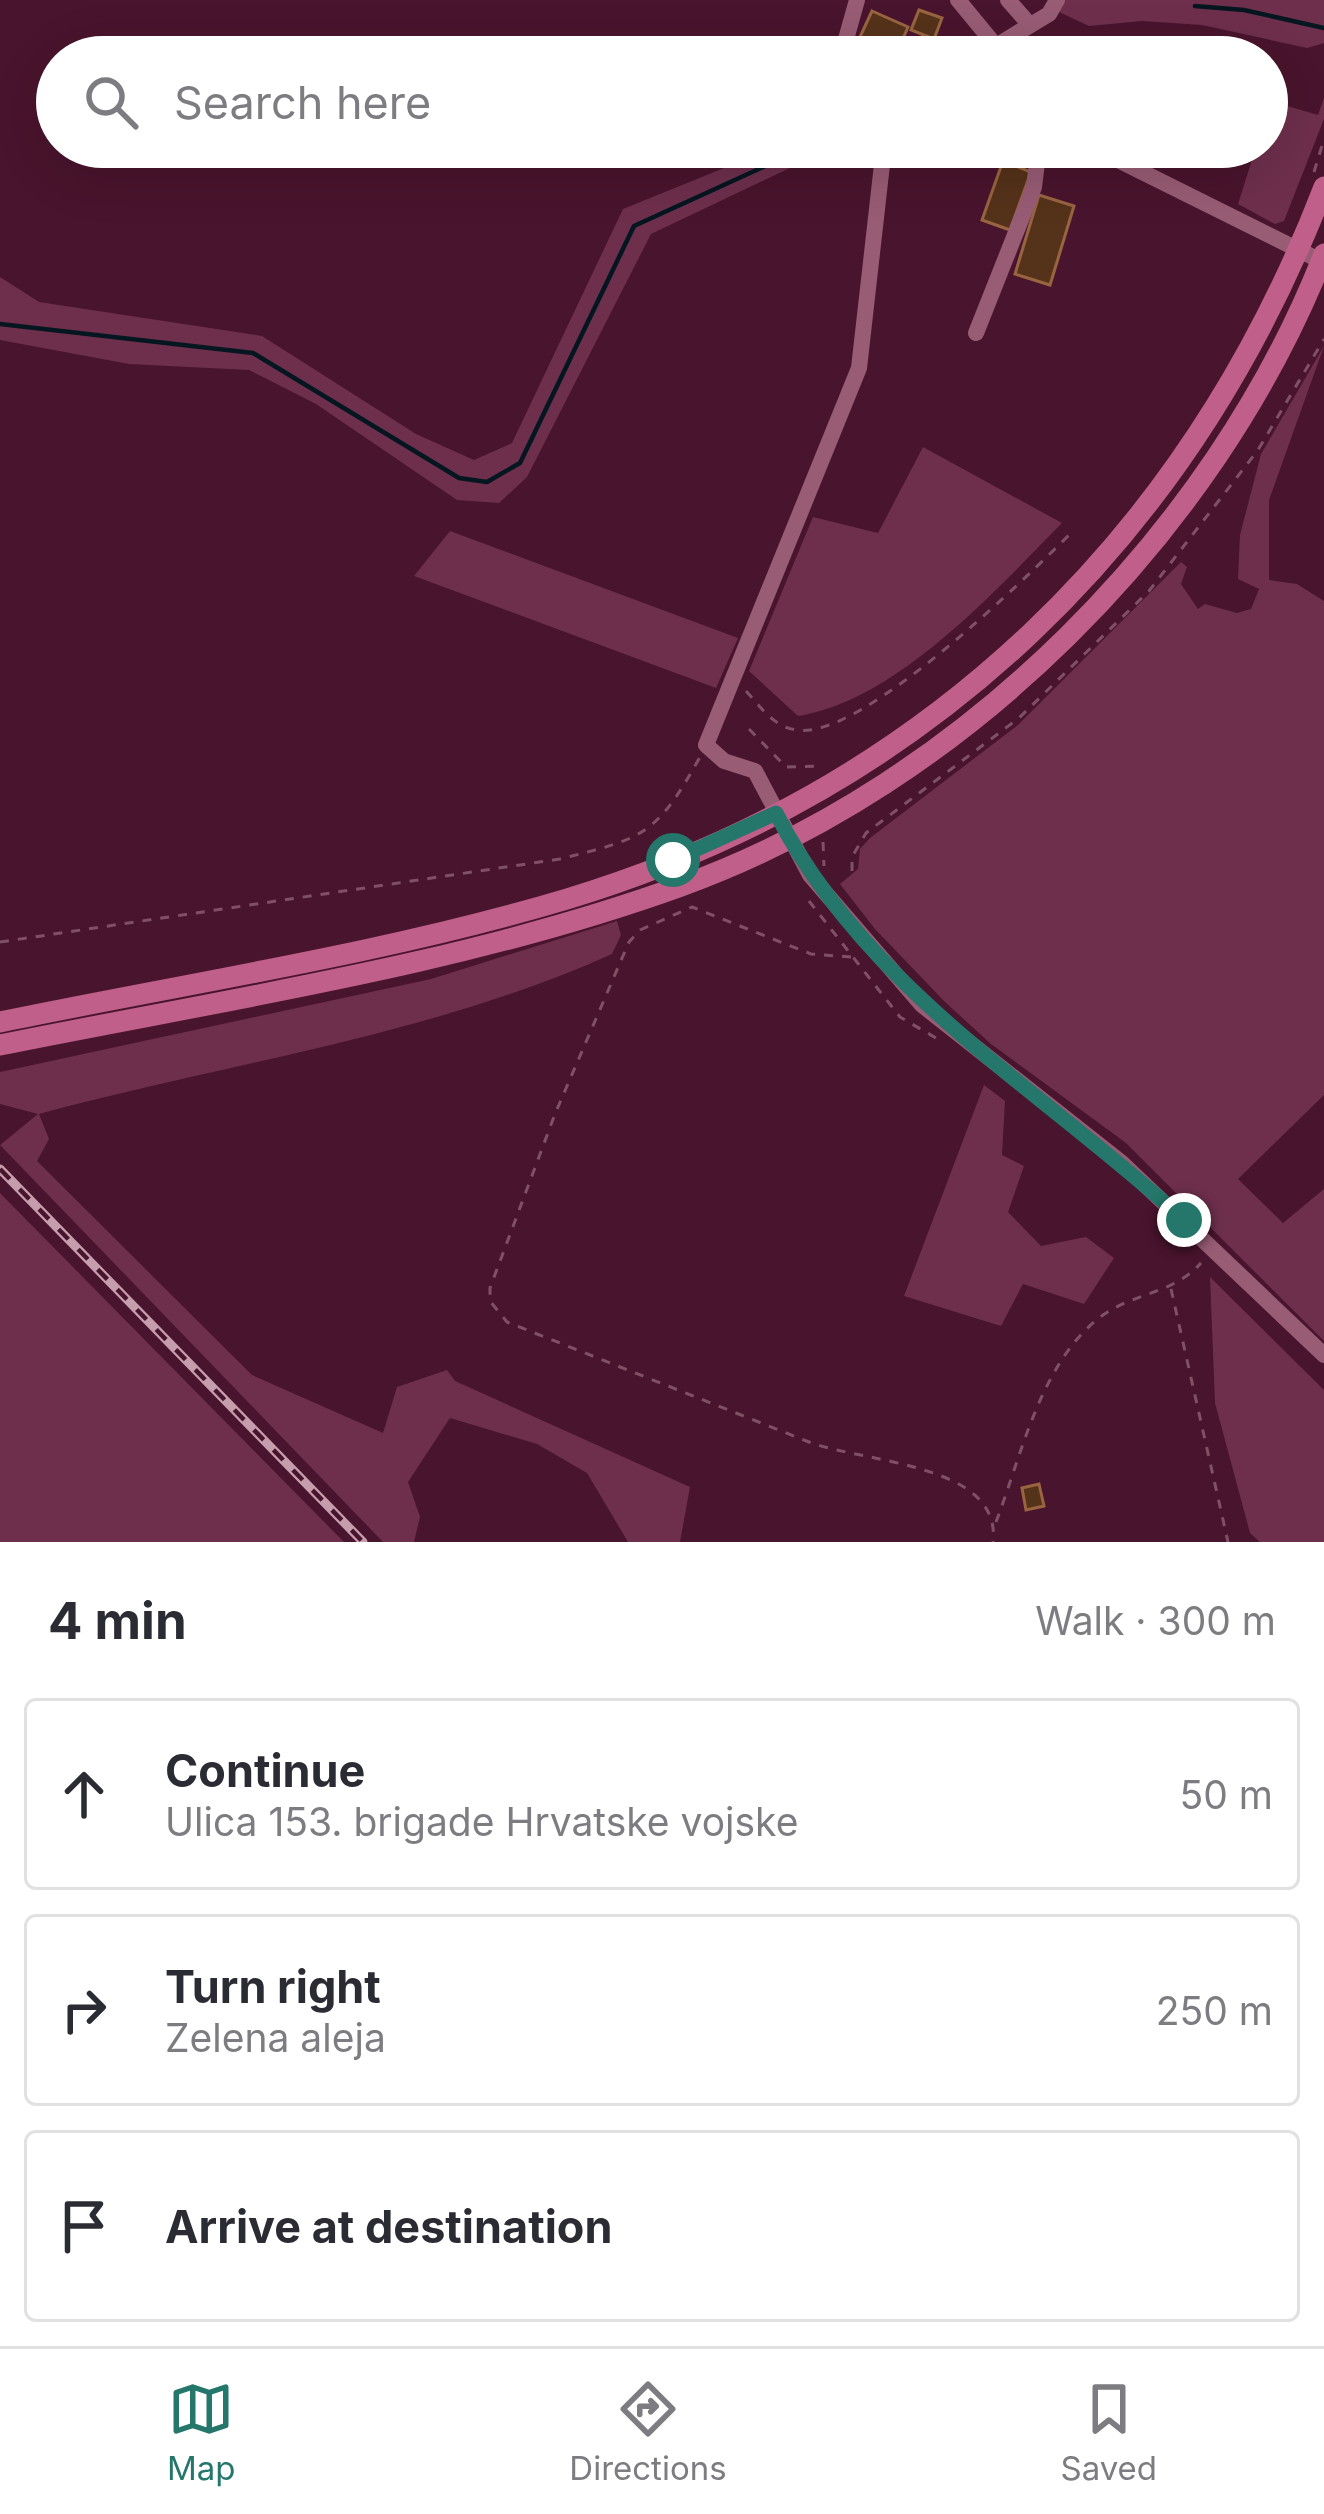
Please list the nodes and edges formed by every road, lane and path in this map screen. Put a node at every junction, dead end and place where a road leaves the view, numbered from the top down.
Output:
1 (857, 0) edge
2 (958, 0) edge
3 (1008, 0) edge
4 (1057, 0) edge
5 (1030, 25) junction
6 (847, 36) edge
7 (987, 36) edge
8 (1018, 36) edge
9 (882, 168) edge
10 (1036, 168) edge
11 (1133, 168) edge
12 (1324, 187) edge
13 (1299, 253) junction
14 (1323, 257) edge
15 (976, 333) dead end
16 (1074, 530) dead end
17 (733, 676) junction
18 (749, 729) dead end
19 (706, 745) junction
20 (835, 763) dead end
21 (776, 813) junction
22 (789, 838) junction
23 (0, 942) edge
24 (850, 957) dead end
25 (0, 1022) edge
26 (0, 1045) edge
27 (1214, 1248) junction
28 (1171, 1287) junction
29 (1324, 1354) edge
30 (995, 1524) junction
31 (993, 1542) edge
32 (1228, 1542) edge

1 - 6 street
2 - 7 street
3 - 5 street
4 - 5 street
5 - 8 street
9 - 17 street
10 - 15 street
11 - 13 street
12 - 13 main road
13 - 14 street
13 - 21 main road
14 - 22 main road
16 - 17 path
17 - 19 street
18 - 20 path
19 - 21 street
19 - 23 path
21 - 22 street
21 - 25 main road
22 - 26 main road
22 - 27 street
24 - 30 path
27 - 28 path
27 - 29 street
28 - 30 path
28 - 32 path
30 - 31 path

